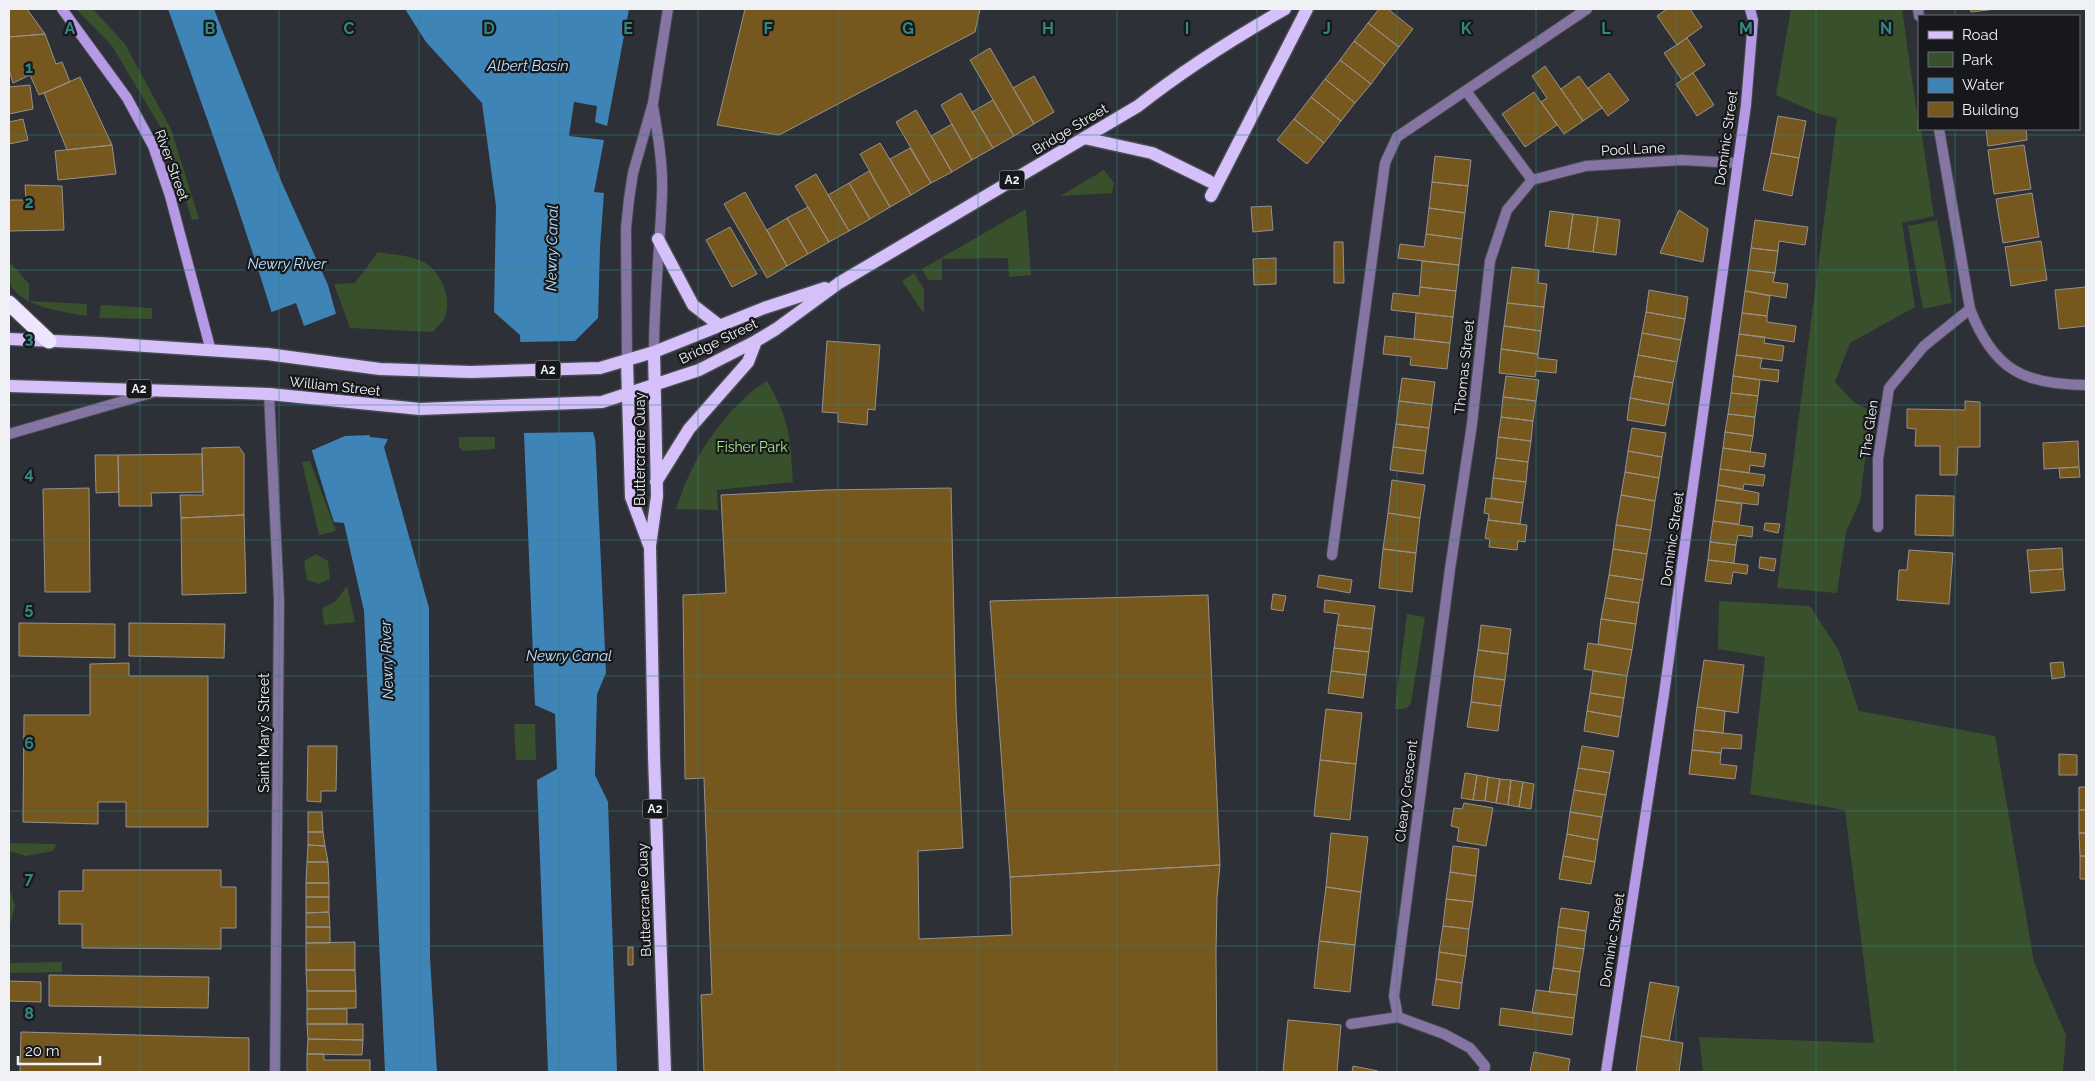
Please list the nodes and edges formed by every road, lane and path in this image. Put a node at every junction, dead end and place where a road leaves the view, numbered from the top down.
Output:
1 (62, 9) edge
2 (668, 9) edge
3 (1285, 9) edge
4 (1307, 9) edge
5 (1587, 9) edge
6 (1750, 9) edge
7 (1757, 9) edge
8 (1753, 20) junction
9 (1466, 91) junction
10 (653, 103) junction
11 (1939, 130) edge
12 (1084, 138) junction
13 (1737, 163) junction
14 (1532, 180) junction
15 (1210, 181) dead end
16 (1211, 196) dead end
17 (658, 239) junction
18 (839, 283) junction
19 (9, 303) edge
20 (1970, 309) junction
21 (720, 326) junction
22 (9, 339) edge
23 (49, 341) junction
24 (756, 341) junction
25 (211, 351) junction
26 (654, 352) junction
27 (627, 361) junction
28 (655, 384) junction
29 (2086, 385) edge
30 (9, 386) edge
31 (162, 390) junction
32 (627, 394) junction
33 (275, 395) junction
34 (9, 434) edge
35 (656, 482) junction
36 (1878, 527) dead end
37 (650, 546) junction
38 (1332, 555) dead end
39 (1450, 569) joint
40 (1398, 1017) junction
41 (1351, 1024) dead end
42 (275, 1072) edge
43 (665, 1072) edge
44 (1484, 1072) edge
45 (1606, 1072) edge

1 - 25 main road, River Street
2 - 10 street
3 - 12 main road, Bridge Street / A2
4 - 16 main road
5 - 9 street
6 - 8 main road, Dominic Street
7 - 8 main road
8 - 13 main road, Dominic Street
9 - 14 street
9 - 38 street
10 - 17 street
10 - 27 street
11 - 20 street
12 - 15 main road
12 - 18 main road, Bridge Street / A2
13 - 14 street, Pool Lane
13 - 45 main road, Dominic Street
14 - 39 street, Thomas Street
17 - 21 main road
17 - 26 street
18 - 21 main road, Bridge Street / A2
18 - 24 main road, Bridge Street / A2
19 - 23 highway
20 - 29 street
20 - 36 street, The Glen
21 - 26 main road, Bridge Street / A2
22 - 23 main road, William Street / A2
23 - 25 main road, William Street / A2
24 - 28 main road, Bridge Street / A2
24 - 35 main road
25 - 27 main road, William Street / A2
26 - 27 main road, William Street / A2
26 - 28 main road, Buttercrane Quay / A2
27 - 32 main road, Buttercrane Quay / A2
28 - 32 main road, William Street / A2
28 - 35 main road, Buttercrane Quay / A2
30 - 31 main road, William Street / A2
31 - 33 main road, William Street / A2
31 - 34 street
32 - 33 main road, William Street / A2
32 - 37 main road, Buttercrane Quay / A2
33 - 42 street, Saint Mary's Street
35 - 37 main road, Buttercrane Quay / A2
37 - 43 main road, Buttercrane Quay / A2
39 - 40 street, Cleary Crescent
40 - 41 street
40 - 44 street

